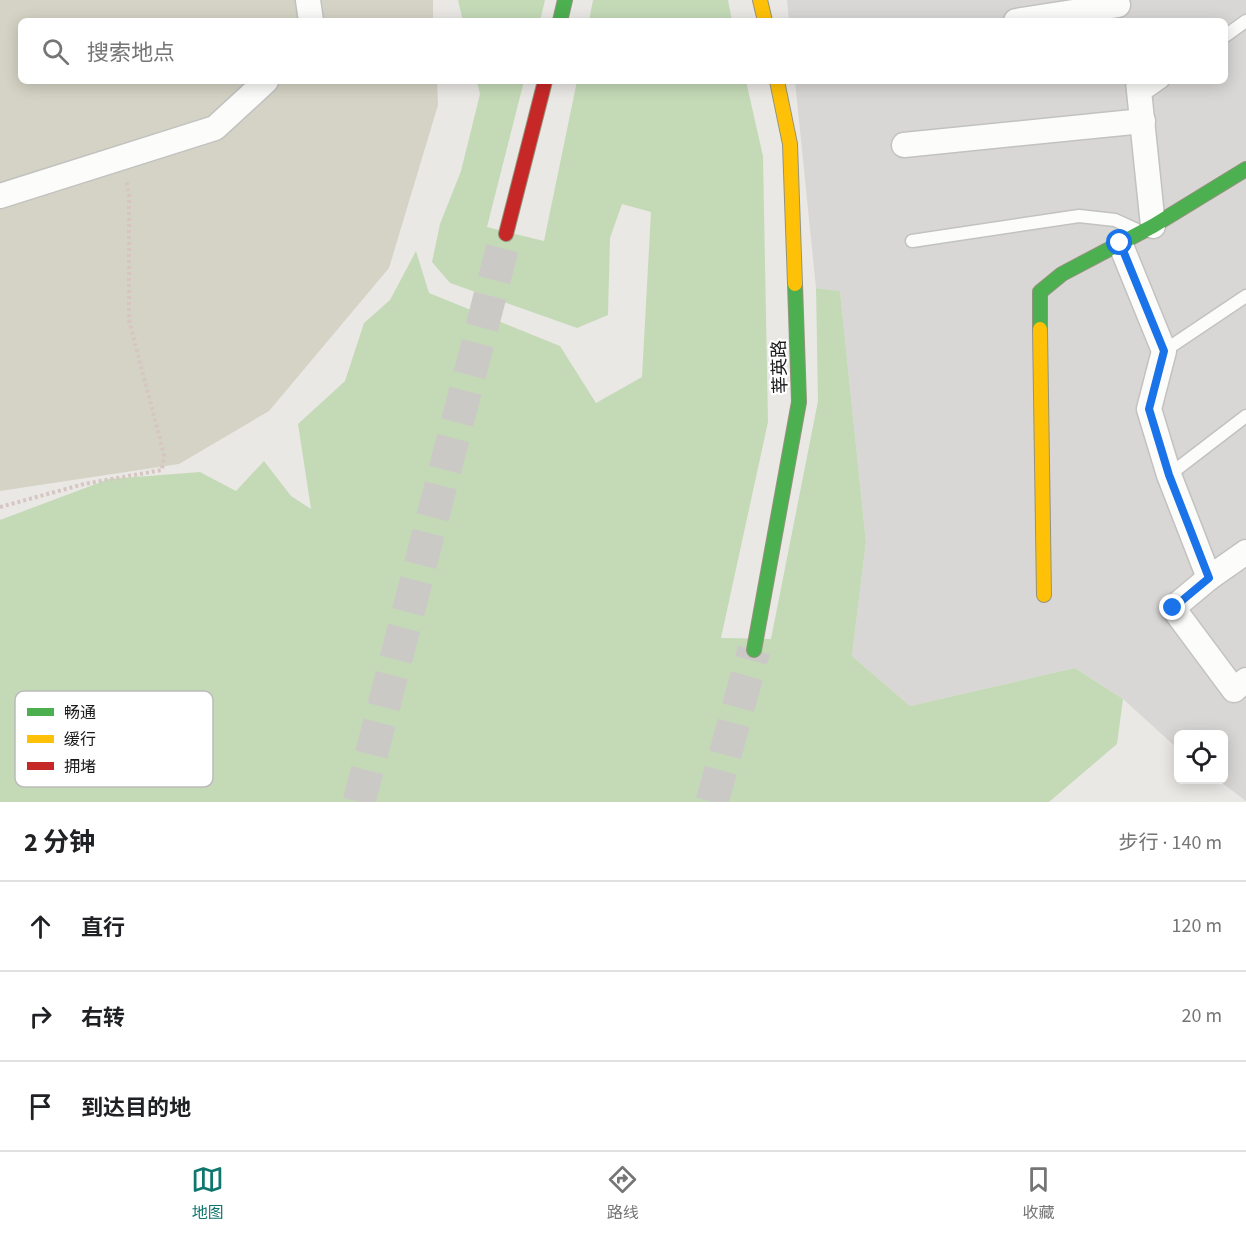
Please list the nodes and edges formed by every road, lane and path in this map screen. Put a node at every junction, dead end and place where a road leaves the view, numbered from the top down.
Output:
1 (308, 0) edge
2 (565, 0) edge
3 (760, 0) edge
4 (1119, 9) edge
5 (311, 18) edge
6 (561, 18) edge
7 (764, 18) edge
8 (1042, 18) edge
9 (1246, 21) edge
10 (1228, 34) edge
11 (263, 84) edge
12 (544, 84) edge
13 (778, 84) edge
14 (1153, 84) edge
15 (1139, 89) edge
16 (1143, 121) junction
17 (904, 145) dead end
18 (121, 158) junction
19 (1246, 169) edge
20 (0, 196) edge
21 (506, 234) tunnel mouth
22 (1138, 234) junction
23 (912, 241) dead end
24 (1246, 296) edge
25 (1164, 351) junction
26 (1246, 416) edge
27 (1169, 475) junction
28 (0, 507) edge
29 (1246, 552) edge
30 (1209, 578) junction
31 (1044, 595) dead end
32 (754, 650) tunnel mouth
33 (1246, 680) edge

1 - 5 street
2 - 6 main road
3 - 7 main road
4 - 8 street
9 - 10 lane
11 - 18 street
12 - 21 main road
13 - 32 main road, 莘英路
14 - 15 lane
15 - 16 street
16 - 17 street
16 - 22 street
18 - 20 street
18 - 28 path
19 - 22 main road
22 - 23 lane
22 - 25 street
22 - 31 main road
24 - 25 lane
25 - 27 street
26 - 27 lane
27 - 30 street
29 - 30 street
30 - 33 street

